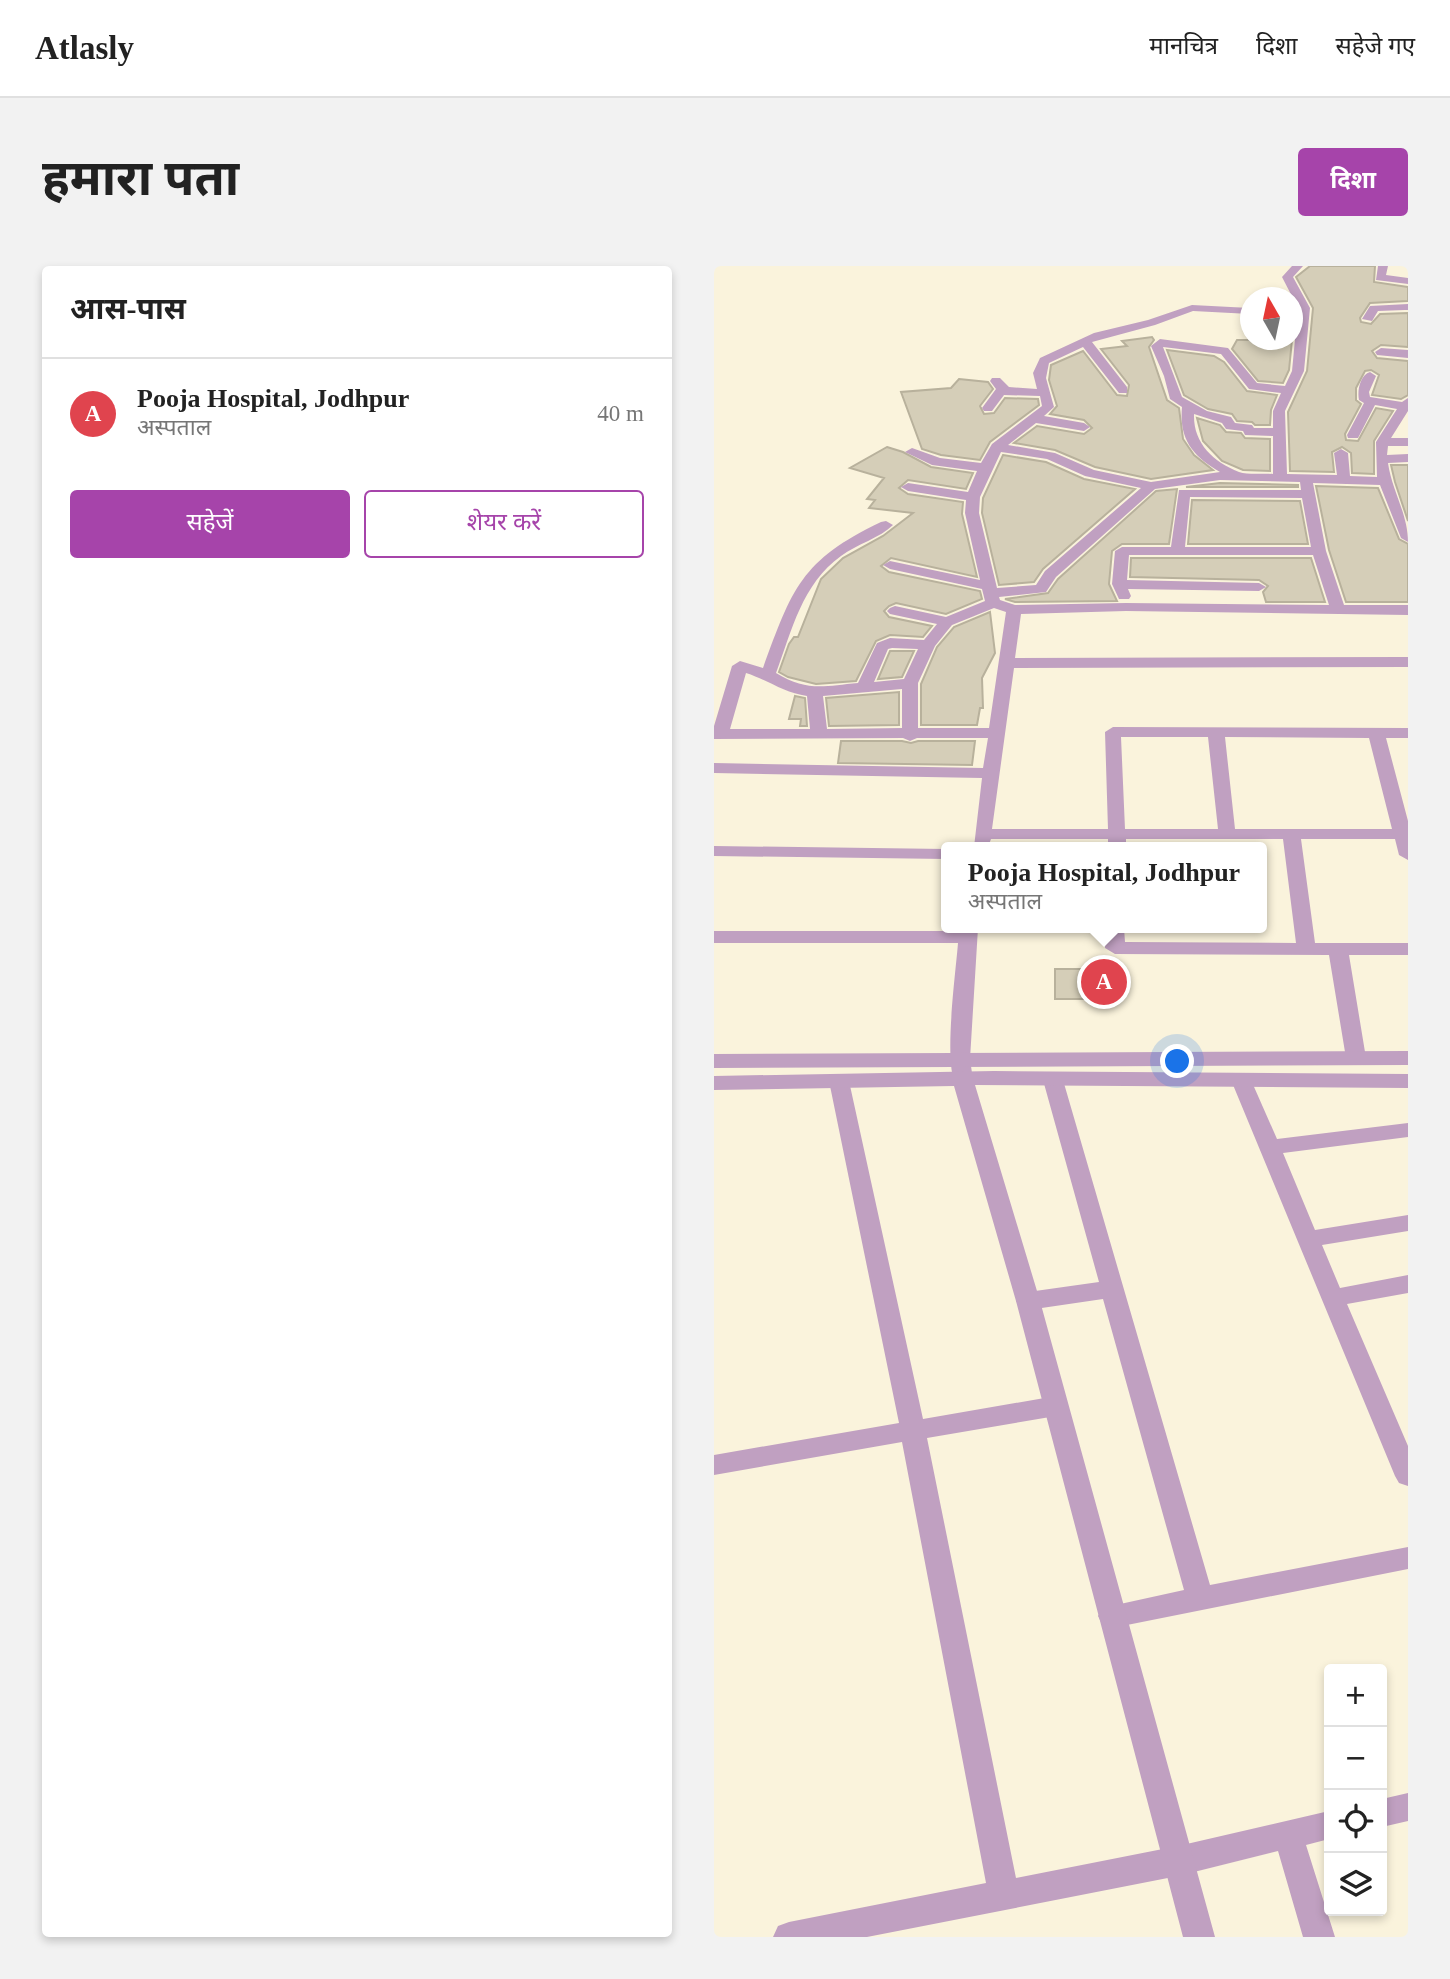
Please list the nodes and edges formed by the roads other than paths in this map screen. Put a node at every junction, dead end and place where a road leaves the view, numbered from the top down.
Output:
1 (1298, 266) edge
2 (1382, 266) edge
3 (1390, 280) junction
4 (1408, 281) edge
5 (1292, 287) edge
6 (1406, 308) edge
7 (1240, 311) edge
8 (1368, 319) dead end
9 (1086, 343) junction
10 (1044, 349) dead end
11 (1298, 350) edge
12 (1381, 352) dead end
13 (1408, 354) edge
14 (1370, 376) dead end
15 (1039, 379) junction
16 (1123, 390) dead end
17 (1290, 390) junction
18 (1045, 393) junction
19 (1371, 402) junction
20 (1407, 404) edge
21 (1188, 405) junction
22 (988, 408) dead end
23 (1031, 418) junction
24 (1084, 426) dead end
25 (1278, 432) junction
26 (1353, 435) dead end
27 (1382, 442) junction
28 (1408, 442) edge
29 (997, 447) junction
30 (912, 452) dead end
31 (1341, 453) dead end
32 (1381, 458) junction
33 (1408, 458) edge
34 (985, 468) junction
35 (1236, 475) junction
36 (1280, 477) junction
37 (1305, 478) junction
38 (1344, 479) junction
39 (1390, 485) junction
40 (1151, 486) junction
41 (908, 487) dead end
42 (1308, 494) junction
43 (973, 496) junction
44 (886, 525) dead end
45 (1408, 538) edge
46 (1178, 550) junction
47 (1319, 551) junction
48 (890, 565) dead end
49 (1254, 569) junction
50 (1119, 584) junction
51 (990, 594) junction
52 (1126, 607) junction
53 (1263, 609) junction
54 (1014, 610) junction
55 (1338, 610) junction
56 (1408, 610) edge
57 (895, 611) dead end
58 (947, 622) junction
59 (928, 645) junction
60 (1408, 662) edge
61 (1008, 663) junction
62 (768, 675) junction
63 (910, 683) junction
64 (865, 687) junction
65 (815, 692) junction
66 (1216, 731) junction
67 (998, 733) junction
68 (1376, 733) junction
69 (1408, 733) edge
70 (717, 734) edge
71 (819, 735) junction
72 (910, 736) junction
73 (714, 768) edge
74 (992, 773) junction
75 (1227, 834) junction
76 (1291, 834) junction
77 (1405, 834) edge
78 (982, 841) edge
79 (1117, 841) edge
80 (714, 851) edge
81 (941, 854) edge
82 (1408, 855) edge
83 (941, 933) edge
84 (968, 933) edge
85 (1115, 933) edge
86 (714, 937) edge
87 (1307, 949) junction
88 (1338, 949) junction
89 (1408, 949) edge
90 (1356, 1058) junction
91 (1408, 1058) edge
92 (714, 1061) edge
93 (962, 1070) junction
94 (1053, 1080) junction
95 (1241, 1080) junction
96 (839, 1081) junction
97 (1408, 1081) edge
98 (714, 1083) edge
99 (1408, 1129) edge
100 (1268, 1148) junction
101 (1408, 1223) edge
102 (1307, 1239) junction
103 (1408, 1284) edge
104 (1113, 1289) junction
105 (1331, 1298) junction
106 (1028, 1301) junction
107 (1056, 1406) junction
108 (1398, 1428) edge
109 (913, 1432) junction
110 (714, 1465) edge
111 (1408, 1476) edge
112 (1408, 1558) edge
113 (1200, 1598) junction
114 (1112, 1616) junction
115 (1408, 1807) edge
116 (1387, 1812) edge
117 (1324, 1826) edge
118 (1288, 1835) junction
119 (1178, 1861) junction
120 (1004, 1895) junction
121 (789, 1937) edge
122 (1199, 1937) edge
123 (1319, 1937) edge

1 - 5 street
2 - 3 street
3 - 4 street
3 - 6 street
6 - 8 street
7 - 9 street
9 - 15 street
9 - 16 street
10 - 15 street
11 - 17 street
12 - 13 street
14 - 19 street
15 - 18 street
17 - 21 street
17 - 25 street
18 - 22 street
18 - 23 street
19 - 20 street
19 - 26 street
20 - 27 street
21 - 25 street
21 - 35 street
23 - 24 street
23 - 29 street
25 - 36 street
27 - 28 street
27 - 32 street
29 - 34 street
29 - 40 street
30 - 34 street
31 - 38 street
32 - 33 street
32 - 39 street
34 - 43 street
35 - 36 street
35 - 40 street
36 - 37 street
37 - 38 street
37 - 42 street
38 - 39 street
39 - 45 street
40 - 51 street
41 - 43 street
42 - 46 street
42 - 47 street
43 - 51 street
44 - 62 street
46 - 49 street
46 - 50 street
47 - 49 street
47 - 55 street
48 - 51 street
49 - 50 street
49 - 53 street
50 - 52 street
51 - 54 street
51 - 58 street
52 - 53 street
52 - 54 street
53 - 55 street
54 - 61 street
55 - 56 street
57 - 58 street
58 - 59 street
59 - 63 street
59 - 64 street
60 - 61 street
61 - 67 street
62 - 65 street
62 - 70 street
63 - 64 street
63 - 72 street
64 - 65 street
65 - 71 street
66 - 68 street
66 - 75 street
66 - 79 street
67 - 72 street
67 - 74 street
68 - 69 street
68 - 77 street
70 - 71 street
71 - 72 street
73 - 74 street
74 - 78 street
75 - 76 street
75 - 79 street
76 - 77 street
76 - 87 street
77 - 82 street
78 - 79 street
80 - 81 street
83 - 86 street
84 - 93 street
85 - 87 street
87 - 88 street
88 - 89 street
88 - 90 street
90 - 91 street
90 - 93 street
92 - 93 street
93 - 94 street
93 - 96 street
93 - 106 street
94 - 95 street
94 - 104 street
95 - 97 street
95 - 100 street
96 - 98 street
96 - 109 street
99 - 100 street
100 - 102 street
101 - 102 street
102 - 105 street
103 - 105 street
104 - 106 street
104 - 113 street
105 - 108 street
106 - 107 street
107 - 109 street
107 - 114 street
108 - 111 street
109 - 110 street
109 - 120 street
112 - 113 street
113 - 114 street
114 - 119 street
115 - 116 street
117 - 118 street
118 - 119 street
118 - 123 street
119 - 120 street
119 - 122 street
120 - 121 street

